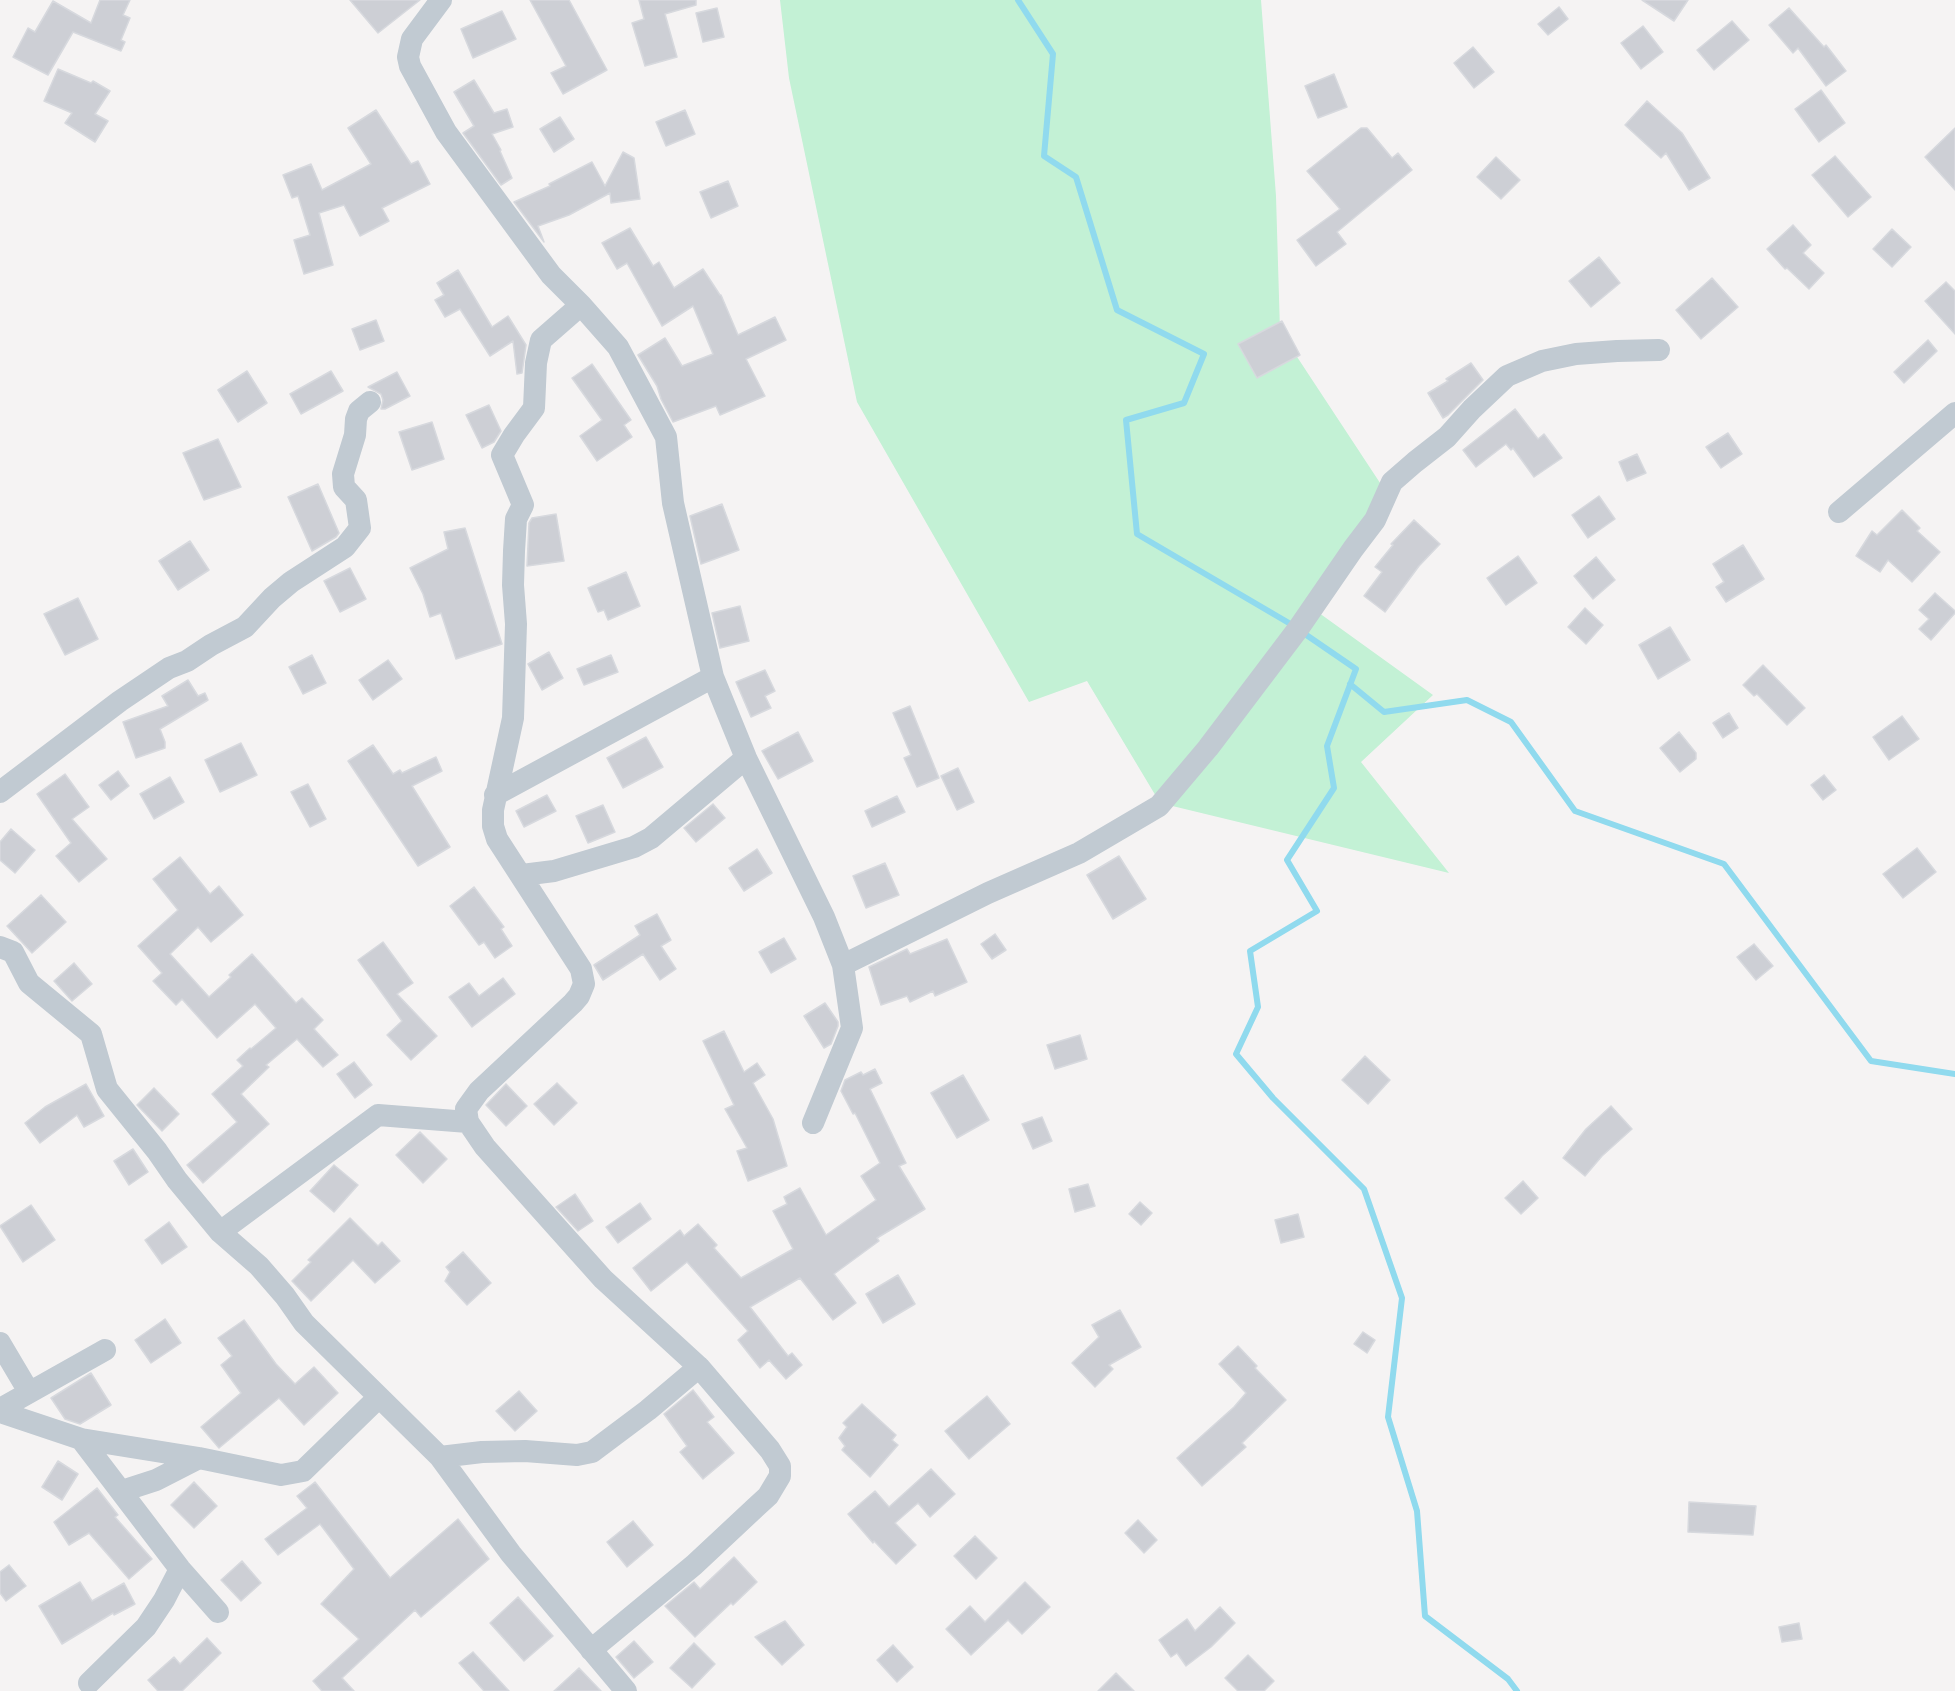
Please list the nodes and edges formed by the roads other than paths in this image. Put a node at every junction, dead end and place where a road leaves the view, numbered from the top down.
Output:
1 (441, 0) edge
2 (581, 305) junction
3 (1659, 350) dead end
4 (370, 402) dead end
5 (1955, 413) edge
6 (1839, 512) dead end
7 (713, 677) junction
8 (746, 758) junction
9 (0, 792) edge
10 (495, 795) junction
11 (522, 875) junction
12 (0, 947) edge
13 (843, 965) junction
14 (468, 1122) junction
15 (813, 1123) dead end
16 (219, 1232) junction
17 (0, 1343) edge
18 (105, 1350) dead end
19 (699, 1367) junction
20 (29, 1392) junction
21 (378, 1398) junction
22 (0, 1411) edge
23 (81, 1439) junction
24 (440, 1457) junction
25 (200, 1458) junction
26 (122, 1491) junction
27 (180, 1569) junction
28 (218, 1612) dead end
29 (591, 1650) junction
30 (90, 1683) dead end
31 (626, 1691) edge

1 - 2 street
2 - 7 street
2 - 10 street
3 - 13 street
4 - 9 street
5 - 6 street
7 - 8 street
7 - 10 street
8 - 11 street
8 - 13 street
10 - 11 street
11 - 14 street
12 - 16 street
13 - 15 street
14 - 16 street
14 - 19 street
16 - 21 street
17 - 20 street
18 - 20 street
19 - 24 street
19 - 29 street
20 - 22 street
21 - 24 street
21 - 25 street
22 - 23 street
23 - 25 street
23 - 26 street
24 - 29 street
25 - 26 street
26 - 27 street
27 - 28 street
27 - 30 street
29 - 31 street

